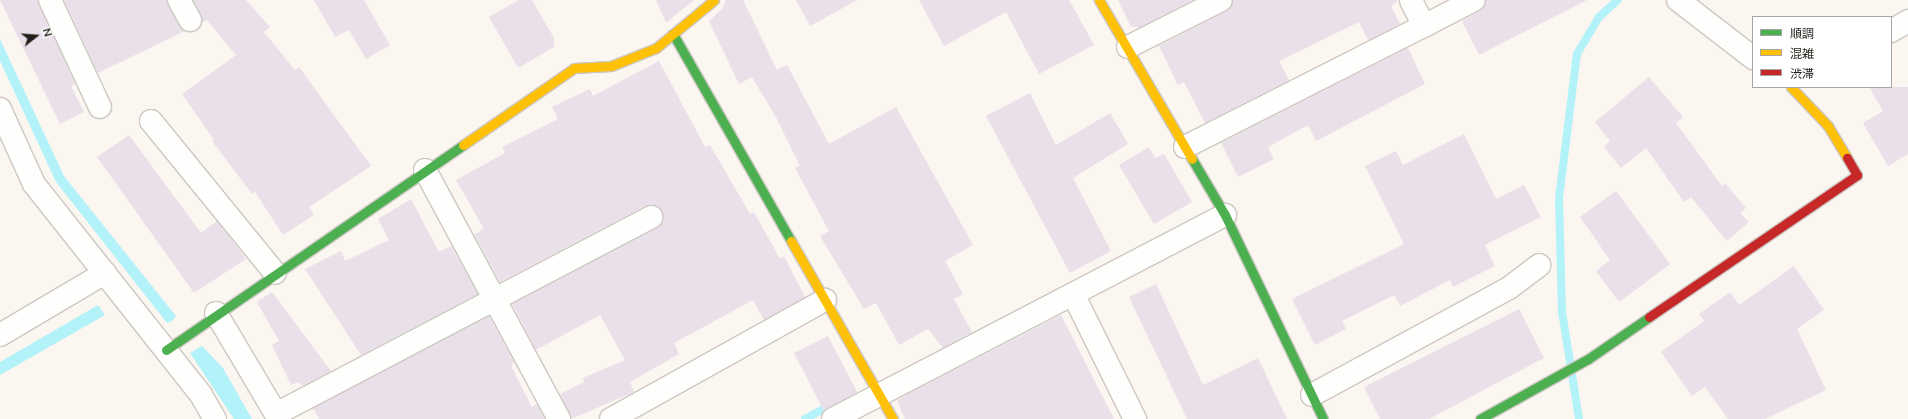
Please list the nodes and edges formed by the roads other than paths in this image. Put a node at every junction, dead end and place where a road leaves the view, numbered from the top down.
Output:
1 (50, 0) edge
2 (180, 0) edge
3 (714, 0) edge
4 (1099, 0) edge
5 (1221, 0) edge
6 (1411, 0) edge
7 (1474, 0) edge
8 (1678, 0) edge
9 (190, 20) dead end
10 (1908, 21) edge
11 (1424, 26) junction
12 (1892, 30) edge
13 (673, 34) junction
14 (1128, 47) junction
15 (1752, 57) edge
16 (1792, 88) edge
17 (100, 107) dead end
18 (0, 109) edge
19 (151, 122) dead end
20 (1185, 147) junction
21 (425, 170) junction
22 (1225, 215) junction
23 (652, 217) dead end
24 (1539, 265) dead end
25 (105, 273) junction
26 (275, 274) junction
27 (1074, 296) junction
28 (494, 298) junction
29 (825, 300) junction
30 (216, 313) junction
31 (0, 335) edge
32 (166, 350) junction
33 (879, 395) junction
34 (1312, 395) junction
35 (277, 417) edge
36 (215, 419) edge
37 (559, 419) edge
38 (611, 419) edge
39 (833, 419) edge
40 (893, 419) edge
41 (1135, 419) edge
42 (1323, 419) edge
43 (1480, 419) edge

1 - 17 street
2 - 9 street
3 - 13 street
4 - 14 street
5 - 14 street
6 - 11 street
7 - 11 street
8 - 15 street
10 - 12 street
11 - 20 street
13 - 21 street
13 - 29 street
14 - 20 street
16 - 43 street
18 - 25 street
19 - 26 street
20 - 22 street
21 - 26 street
21 - 28 street
22 - 27 street
22 - 34 street
23 - 28 street
24 - 34 street
25 - 31 street
25 - 32 street
26 - 30 street
27 - 33 street
27 - 41 street
28 - 35 street
28 - 37 street
29 - 33 street
29 - 38 street
30 - 32 street
30 - 35 street
32 - 36 street
33 - 39 street
33 - 40 street
34 - 42 street

